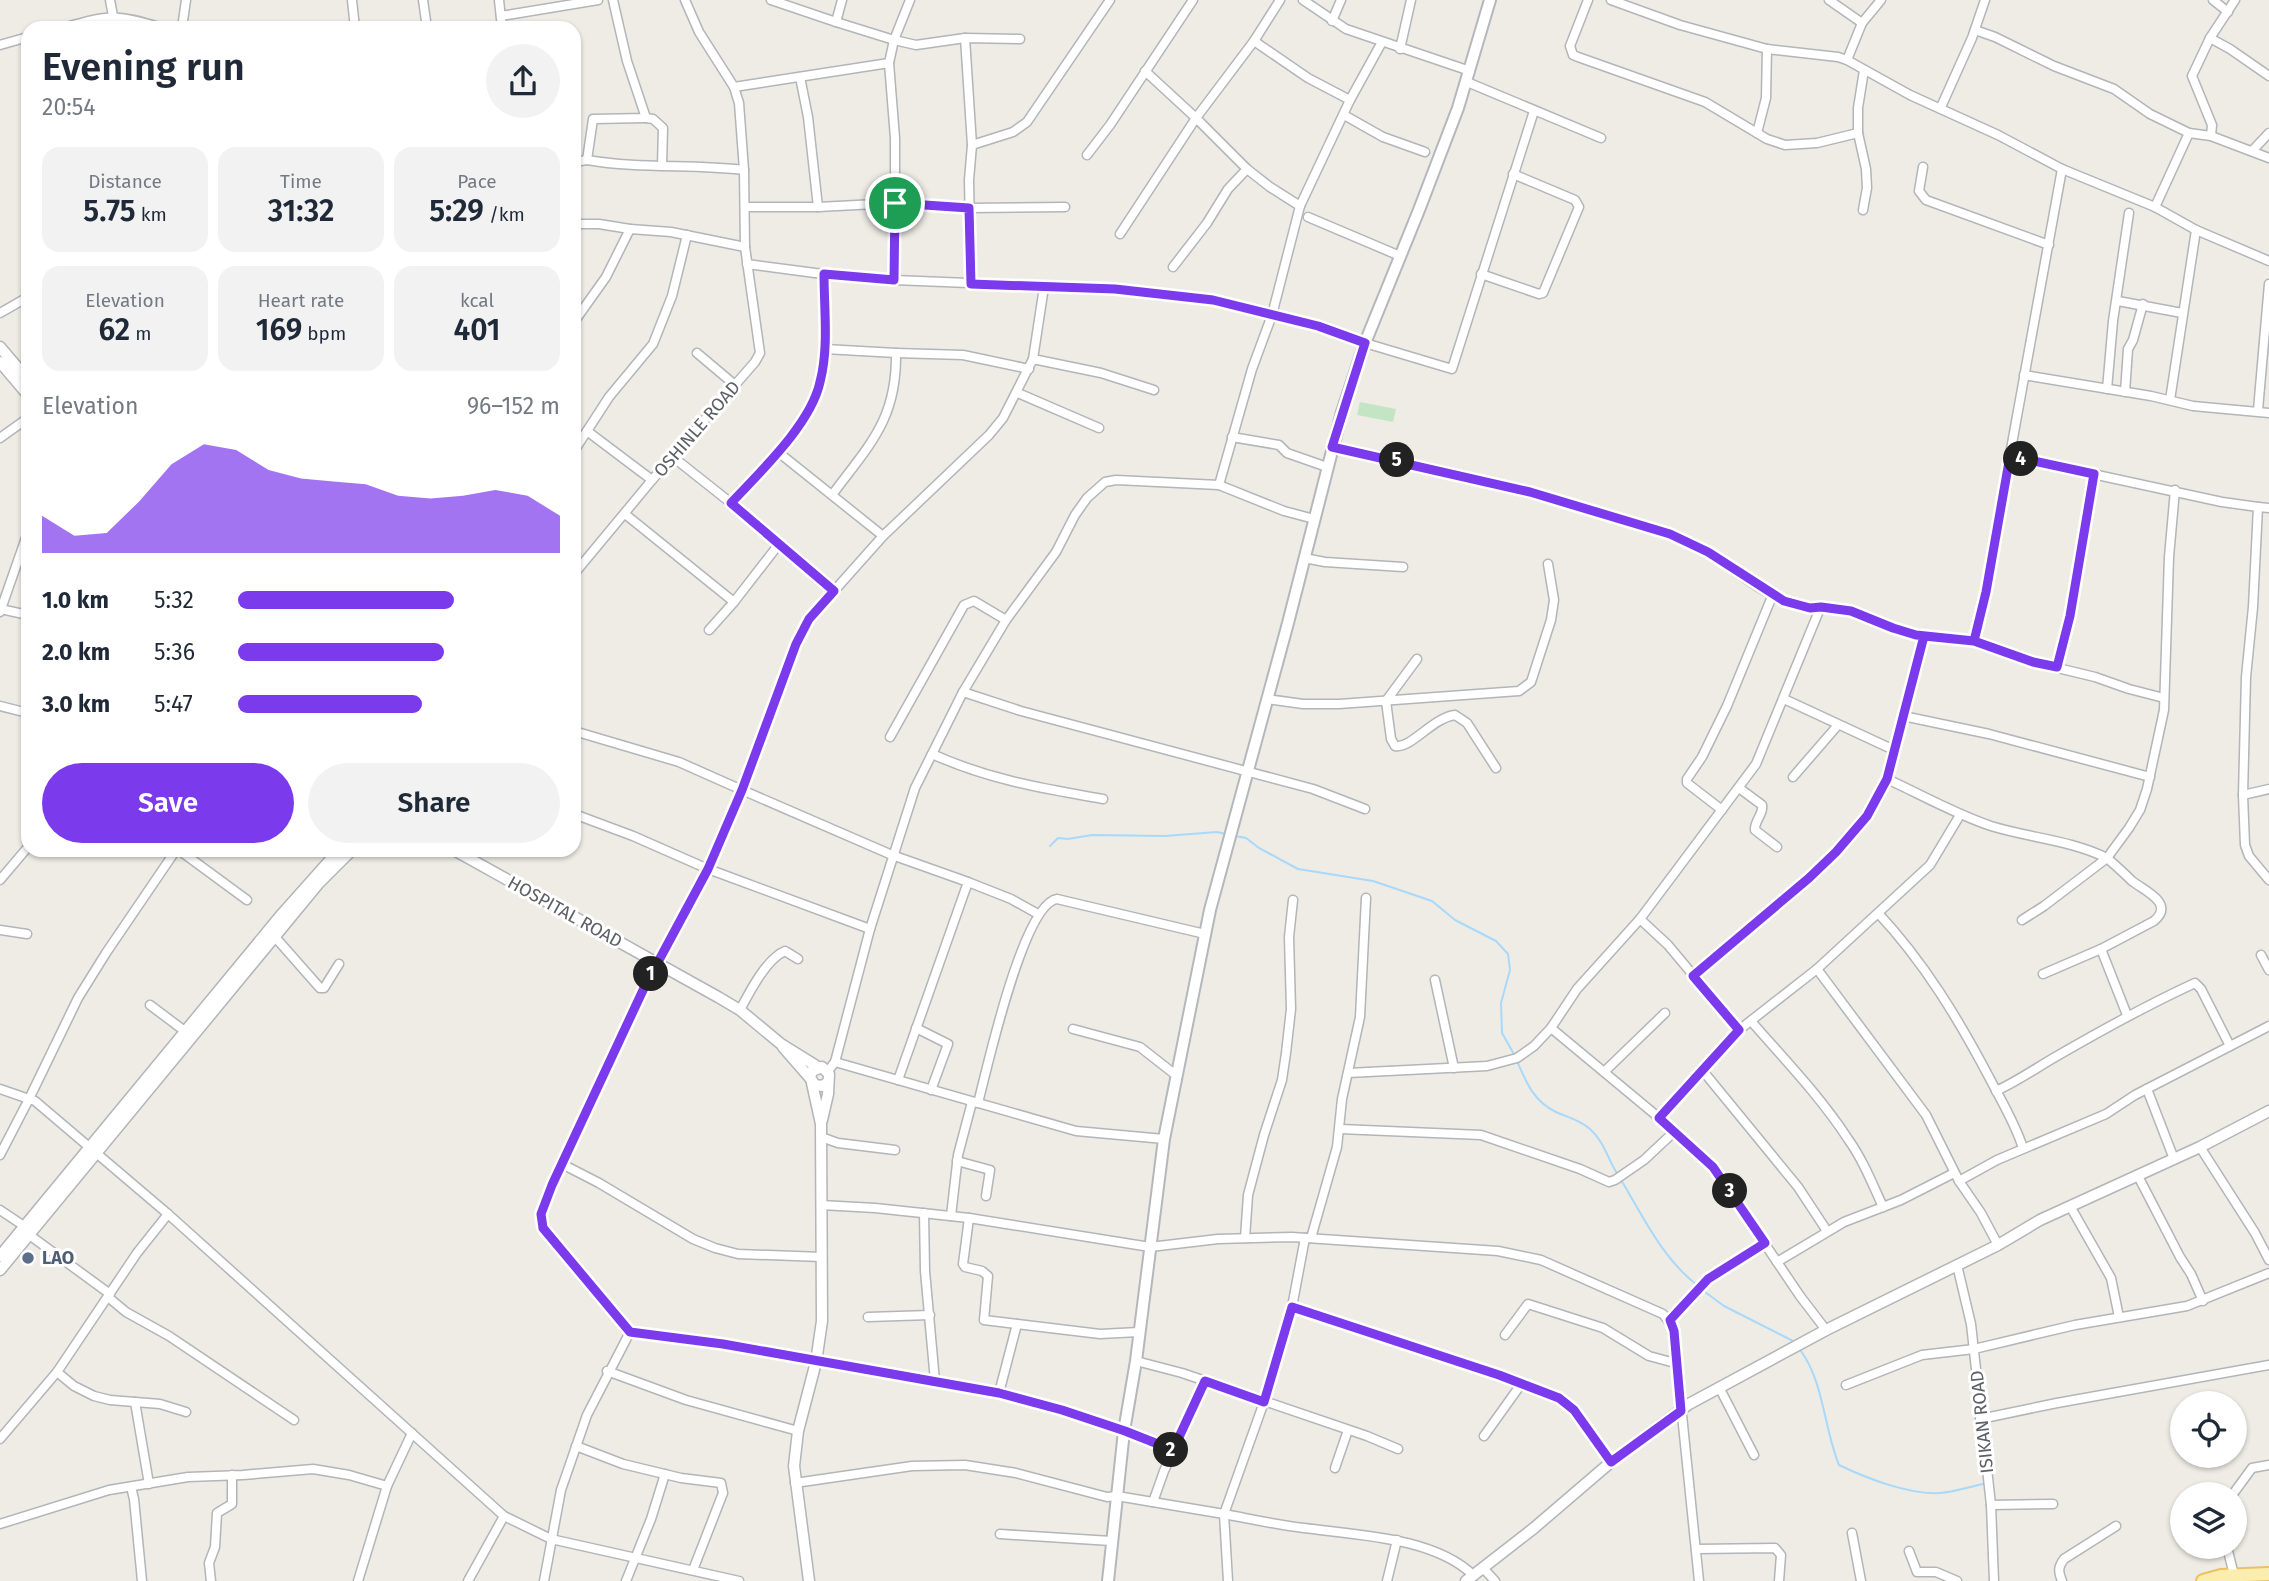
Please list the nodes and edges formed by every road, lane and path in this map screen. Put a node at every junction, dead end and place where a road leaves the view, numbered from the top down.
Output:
1 (110, 0) edge
2 (186, 0) edge
3 (352, 0) edge
4 (423, 0) edge
5 (499, 0) edge
6 (598, 0) edge
7 (613, 0) edge
8 (685, 0) edge
9 (771, 0) edge
10 (842, 0) edge
11 (910, 0) edge
12 (1110, 0) edge
13 (1193, 0) edge
14 (1280, 0) edge
15 (1303, 0) edge
16 (1341, 0) edge
17 (1411, 0) edge
18 (1490, 0) edge
19 (1588, 0) edge
20 (1611, 0) edge
21 (1829, 0) edge
22 (1881, 0) edge
23 (1985, 0) edge
24 (2213, 0) edge
25 (2235, 0) edge
26 (2228, 12) junction
27 (113, 16) junction
28 (501, 16) junction
29 (92, 21) edge
30 (140, 21) edge
31 (183, 21) edge
32 (354, 21) edge
33 (427, 21) edge
34 (501, 21) edge
35 (1332, 21) junction
36 (836, 22) junction
37 (1862, 23) junction
38 (1975, 30) junction
39 (965, 38) junction
40 (1020, 38) dead end
41 (2210, 38) junction
42 (21, 39) edge
43 (894, 40) junction
44 (1254, 41) junction
45 (1382, 42) junction
46 (0, 45) edge
47 (1400, 49) junction
48 (1767, 49) junction
49 (1847, 60) junction
50 (889, 63) junction
51 (1864, 70) junction
52 (1144, 71) junction
53 (1468, 76) junction
54 (2269, 76) edge
55 (800, 77) junction
56 (734, 87) junction
57 (1350, 100) junction
58 (1941, 107) junction
59 (1534, 111) junction
60 (1344, 116) junction
61 (646, 118) junction
62 (1196, 118) junction
63 (1757, 132) junction
64 (1858, 133) junction
65 (2189, 133) junction
66 (2269, 133) edge
67 (2211, 136) junction
68 (1601, 138) dead end
69 (972, 145) junction
70 (1425, 152) dead end
71 (2252, 152) junction
72 (1087, 155) dead end
73 (2269, 158) edge
74 (587, 160) junction
75 (581, 161) edge
76 (662, 165) junction
77 (1923, 167) dead end
78 (1247, 169) junction
79 (2062, 169) junction
80 (744, 170) junction
81 (1513, 174) junction
82 (895, 203) junction
83 (1300, 206) junction
84 (745, 207) junction
85 (818, 207) junction
86 (1065, 207) dead end
87 (2155, 207) junction
88 (969, 208) junction
89 (1863, 210) dead end
90 (2129, 213) dead end
91 (1308, 217) dead end
92 (581, 224) edge
93 (630, 229) junction
94 (2196, 230) junction
95 (1120, 234) dead end
96 (687, 235) junction
97 (2049, 245) junction
98 (745, 247) junction
99 (1400, 256) junction
100 (2269, 261) edge
101 (747, 264) junction
102 (1173, 268) dead end
103 (824, 274) junction
104 (1481, 274) junction
105 (894, 280) junction
106 (971, 284) junction
107 (2269, 284) edge
108 (1044, 287) junction
109 (21, 301) edge
110 (2118, 301) junction
111 (2143, 304) junction
112 (0, 313) edge
113 (581, 313) edge
114 (2182, 313) junction
115 (1272, 315) junction
116 (2267, 333) edge
117 (1365, 343) junction
118 (0, 346) edge
119 (2110, 347) junction
120 (825, 349) junction
121 (2128, 349) junction
122 (697, 353) dead end
123 (896, 353) junction
124 (1032, 359) junction
125 (0, 362) edge
126 (1029, 369) junction
127 (21, 372) edge
128 (2024, 375) junction
129 (735, 385) junction
130 (21, 387) edge
131 (2107, 389) junction
132 (1154, 390) dead end
133 (2125, 392) junction
134 (1018, 393) junction
135 (2170, 400) junction
136 (2258, 410) junction
137 (2269, 413) edge
138 (21, 423) edge
139 (1099, 428) dead end
140 (587, 431) junction
141 (1232, 437) junction
142 (0, 438) edge
143 (581, 440) edge
144 (1332, 447) junction
145 (778, 452) junction
146 (2010, 456) junction
147 (673, 457) junction
148 (1327, 467) junction
149 (2094, 474) junction
150 (652, 480) junction
151 (1219, 485) junction
152 (2175, 490) junction
153 (832, 495) junction
154 (731, 503) junction
155 (2258, 507) junction
156 (2269, 508) edge
157 (625, 514) junction
158 (1314, 519) junction
159 (883, 536) junction
160 (779, 544) junction
161 (21, 552) edge
162 (1304, 558) junction
163 (1548, 564) dead end
164 (581, 566) edge
165 (1403, 567) dead end
166 (834, 591) junction
167 (1773, 594) junction
168 (734, 602) junction
169 (1821, 607) junction
170 (0, 610) edge
171 (21, 614) edge
172 (1006, 620) junction
173 (709, 630) dead end
174 (1924, 636) junction
175 (1974, 641) junction
176 (1417, 659) dead end
177 (2057, 667) junction
178 (963, 692) junction
179 (1453, 696) junction
180 (2164, 698) junction
181 (1266, 699) junction
182 (1784, 699) junction
183 (1386, 701) junction
184 (0, 706) edge
185 (21, 711) edge
186 (1455, 715) junction
187 (1903, 716) junction
188 (1838, 725) junction
189 (581, 733) edge
190 (890, 737) dead end
191 (1894, 750) junction
192 (932, 754) junction
193 (1496, 768) dead end
194 (1247, 773) junction
195 (2150, 776) junction
196 (1793, 778) dead end
197 (1887, 779) junction
198 (1739, 788) junction
199 (2269, 789) edge
200 (742, 790) junction
201 (2243, 794) junction
202 (1102, 799) dead end
203 (1365, 809) dead end
204 (1722, 810) junction
205 (1960, 815) junction
206 (581, 817) edge
207 (1777, 847) dead end
208 (21, 855) edge
209 (892, 855) junction
210 (173, 857) edge
211 (188, 857) edge
212 (333, 857) edge
213 (345, 857) edge
214 (467, 857) edge
215 (2107, 858) junction
216 (708, 869) junction
217 (2265, 871) edge
218 (0, 880) edge
219 (2269, 880) edge
220 (968, 882) junction
221 (1366, 898) dead end
222 (247, 900) dead end
223 (1293, 900) dead end
224 (1878, 913) junction
225 (1038, 914) junction
226 (1640, 919) junction
227 (2022, 920) dead end
228 (870, 929) junction
229 (0, 930) edge
230 (1205, 933) junction
231 (27, 934) dead end
232 (275, 937) junction
233 (2101, 949) junction
234 (2261, 955) dead end
235 (798, 959) dead end
236 (657, 963) junction
237 (339, 964) dead end
238 (1817, 969) junction
239 (2269, 970) edge
240 (2043, 974) dead end
241 (1693, 976) junction
242 (1435, 980) dead end
243 (150, 1005) dead end
244 (740, 1010) junction
245 (1665, 1013) dead end
246 (2127, 1015) junction
247 (1751, 1021) junction
248 (2269, 1026) edge
249 (916, 1028) junction
250 (1551, 1028) junction
251 (1073, 1029) dead end
252 (1739, 1030) junction
253 (186, 1032) junction
254 (781, 1044) junction
255 (2230, 1046) junction
256 (835, 1062) junction
257 (1454, 1068) junction
258 (1703, 1071) junction
259 (1604, 1072) junction
260 (825, 1073) junction
261 (1348, 1073) junction
262 (1177, 1076) junction
263 (898, 1080) junction
264 (811, 1081) junction
265 (2147, 1089) junction
266 (0, 1090) edge
267 (931, 1090) junction
268 (1996, 1091) junction
269 (29, 1098) junction
270 (975, 1102) junction
271 (2269, 1111) edge
272 (1659, 1118) junction
273 (821, 1124) junction
274 (1340, 1129) junction
275 (1675, 1131) junction
276 (821, 1137) junction
277 (1164, 1139) junction
278 (2200, 1147) junction
279 (2023, 1148) junction
280 (93, 1150) junction
281 (895, 1150) dead end
282 (0, 1155) edge
283 (2174, 1158) junction
284 (957, 1161) junction
285 (562, 1164) junction
286 (1954, 1172) junction
287 (2138, 1176) junction
288 (1959, 1181) junction
289 (986, 1196) dead end
290 (821, 1205) junction
291 (1883, 1206) junction
292 (2070, 1206) junction
293 (0, 1210) edge
294 (924, 1213) junction
295 (168, 1214) junction
296 (951, 1216) junction
297 (970, 1218) junction
298 (27, 1230) junction
299 (1827, 1231) junction
300 (1245, 1238) junction
301 (1308, 1238) junction
302 (1765, 1243) junction
303 (1998, 1245) junction
304 (1150, 1247) junction
305 (0, 1256) edge
306 (822, 1257) junction
307 (2269, 1260) edge
308 (1777, 1262) junction
309 (1957, 1265) junction
310 (0, 1270) edge
311 (2269, 1273) edge
312 (109, 1296) junction
313 (2203, 1301) junction
314 (1292, 1307) junction
315 (930, 1315) junction
316 (868, 1317) dead end
317 (2119, 1317) junction
318 (1670, 1320) junction
319 (1017, 1324) junction
320 (1826, 1329) junction
321 (630, 1332) junction
322 (1139, 1332) junction
323 (1505, 1335) dead end
324 (1974, 1349) junction
325 (1136, 1361) junction
326 (816, 1362) junction
327 (1675, 1363) junction
328 (2269, 1364) edge
329 (607, 1371) junction
330 (57, 1372) junction
331 (935, 1381) junction
332 (1205, 1381) junction
333 (1522, 1383) junction
334 (1846, 1385) dead end
335 (1719, 1387) junction
336 (999, 1393) junction
337 (135, 1402) junction
338 (1264, 1402) junction
339 (1681, 1411) junction
340 (186, 1412) dead end
341 (1980, 1419) junction
342 (295, 1420) dead end
343 (1348, 1430) junction
344 (798, 1431) junction
345 (1125, 1431) junction
346 (412, 1433) junction
347 (1484, 1436) dead end
348 (0, 1439) edge
349 (576, 1446) junction
350 (1398, 1449) dead end
351 (1173, 1450) junction
352 (1754, 1455) dead end
353 (1611, 1462) junction
354 (2269, 1465) edge
355 (1335, 1468) dead end
356 (665, 1474) junction
357 (232, 1475) junction
358 (2242, 1482) edge
359 (795, 1483) junction
360 (149, 1484) junction
361 (387, 1486) junction
362 (131, 1487) junction
363 (1117, 1496) junction
364 (1153, 1502) junction
365 (2053, 1504) dead end
366 (1991, 1505) junction
367 (1224, 1514) junction
368 (504, 1516) junction
369 (0, 1524) edge
370 (2116, 1526) dead end
371 (1852, 1532) dead end
372 (1000, 1534) dead end
373 (551, 1539) junction
374 (1397, 1540) junction
375 (1111, 1541) junction
376 (1696, 1549) junction
377 (1909, 1551) dead end
378 (634, 1557) junction
379 (2230, 1559) edge
380 (1483, 1568) junction
381 (693, 1570) junction
382 (2269, 1574) edge
383 (2234, 1575) junction
384 (1470, 1578) edge
385 (142, 1581) edge
386 (211, 1581) edge
387 (358, 1581) edge
388 (468, 1581) edge
389 (544, 1581) edge
390 (626, 1581) edge
391 (739, 1581) edge
392 (809, 1581) edge
393 (1108, 1581) edge
394 (1228, 1581) edge
395 (1387, 1581) edge
396 (1495, 1581) edge
397 (1699, 1581) edge
398 (1779, 1581) edge
399 (1861, 1581) edge
400 (1957, 1581) edge
401 (1994, 1581) edge
402 (2062, 1581) edge
403 (2203, 1581) edge

1 - 27 street
2 - 31 street
3 - 32 street
4 - 33 street
5 - 28 street
6 - 28 street
7 - 61 street
8 - 56 street
9 - 36 street
10 - 36 street
11 - 43 street
12 - 69 street
13 - 52 street
14 - 44 street
15 - 35 street
16 - 35 street
17 - 47 street
18 - 53 main road
19 - 63 street
20 - 48 street
21 - 37 street
22 - 37 street
23 - 38 street
24 - 26 street
25 - 26 street
26 - 41 street
27 - 29 street
27 - 30 street
28 - 34 street
35 - 45 street
36 - 43 street
37 - 49 street
38 - 58 street
38 - 65 street
39 - 40 street
39 - 43 street
39 - 69 street
41 - 54 street
41 - 67 street
42 - 46 street
43 - 50 street
44 - 57 street
44 - 62 street
45 - 47 street
45 - 57 street
47 - 53 street
48 - 49 street
48 - 63 street
49 - 51 street
50 - 55 street
50 - 82 street
51 - 58 street
51 - 64 street
52 - 62 street
52 - 72 street
53 - 59 street
53 - 99 main road
55 - 56 street
55 - 85 street
56 - 80 street, OSHINLE ROAD
57 - 60 street
58 - 79 street
59 - 68 street
59 - 81 street
60 - 70 street
60 - 83 street
61 - 74 street
61 - 76 street
62 - 78 street
62 - 95 street
63 - 64 street
64 - 89 street
65 - 67 street
65 - 87 street
66 - 71 street
67 - 71 street
69 - 88 street
71 - 73 street
74 - 75 street
74 - 76 street
76 - 80 street
77 - 97 street
78 - 83 street
78 - 102 street
79 - 87 street
79 - 97 street
80 - 84 street, OSHINLE ROAD
81 - 104 street
81 - 104 street
82 - 85 street
82 - 88 street
82 - 105 street
83 - 115 street
84 - 85 street
84 - 98 street, OSHINLE ROAD
86 - 88 street
87 - 94 street
88 - 106 street
90 - 110 street
91 - 99 street
92 - 93 street
93 - 96 street
93 - 113 street
94 - 100 street
94 - 114 street
96 - 98 street
96 - 140 street
97 - 128 street
98 - 101 street, OSHINLE ROAD
99 - 117 main road
101 - 103 street
101 - 129 street, OSHINLE ROAD
103 - 105 street
103 - 120 street
104 - 117 street
105 - 106 street
106 - 108 street
107 - 116 street
108 - 115 street
108 - 124 street
109 - 112 street
110 - 111 street
110 - 119 street
111 - 114 street
111 - 121 street
114 - 135 street
115 - 117 street
115 - 141 street
116 - 136 street
117 - 144 main road
118 - 127 street
119 - 121 street
119 - 131 street
120 - 123 street
120 - 145 street
121 - 133 street
122 - 129 street
123 - 126 street
123 - 153 street
124 - 126 street
124 - 132 street
125 - 130 street
126 - 134 street
128 - 131 street
128 - 146 street
129 - 147 street, OSHINLE ROAD
131 - 133 street
133 - 135 street
134 - 139 street
134 - 159 street
135 - 136 street
136 - 137 street
138 - 142 street
140 - 143 street
140 - 150 street
141 - 148 street
141 - 151 street
144 - 148 main road
144 - 167 street
145 - 153 street
145 - 154 street
146 - 149 street
146 - 175 street
147 - 150 street, OSHINLE ROAD
147 - 154 street
148 - 158 main road
149 - 152 street
149 - 177 street
150 - 157 street, OSHINLE ROAD
151 - 158 street
151 - 172 street
152 - 155 street
152 - 180 street
153 - 159 street
154 - 160 street
155 - 156 street
155 - 201 street
157 - 164 street, OSHINLE ROAD
157 - 168 street
158 - 162 main road
159 - 166 street
160 - 166 street
160 - 168 street
161 - 170 street
162 - 165 street
162 - 181 main road
163 - 179 street
166 - 200 street
167 - 169 street
167 - 204 street
168 - 173 street
169 - 174 street
169 - 182 street
170 - 171 street
172 - 178 street
172 - 190 street
174 - 175 street
174 - 187 street
175 - 177 street
176 - 183 street
177 - 180 street
178 - 192 street
178 - 194 street
179 - 183 street
179 - 186 street
180 - 195 street
181 - 183 street
181 - 194 main road
182 - 188 street
182 - 198 street
183 - 186 street
184 - 185 street
186 - 193 street
187 - 191 street
187 - 195 street
188 - 191 street
188 - 196 street
189 - 200 street
191 - 197 street
192 - 202 street
192 - 209 street
194 - 203 street
194 - 230 main road
195 - 215 street
197 - 205 street
197 - 241 street
198 - 204 street
198 - 207 street
199 - 201 street
200 - 209 street
200 - 216 street
201 - 217 street
204 - 226 street
205 - 215 street
205 - 224 street
206 - 216 street
208 - 218 street
209 - 220 street
209 - 228 street
210 - 269 street
211 - 222 street
212 - 253 street
213 - 232 street
214 - 236 street, HOSPITAL ROAD
215 - 227 street
215 - 233 street
216 - 228 street
216 - 236 street
217 - 219 street
220 - 225 street
220 - 249 street
221 - 261 street
223 - 300 street
224 - 238 street
224 - 268 street
225 - 230 street
225 - 270 street
226 - 241 street
226 - 250 street
228 - 256 street
229 - 231 street
230 - 262 main road
232 - 237 street
232 - 280 street
233 - 240 street
233 - 246 street
234 - 239 street
235 - 244 street
236 - 244 street, HOSPITAL ROAD
236 - 285 street
238 - 247 street
238 - 286 street
241 - 252 street
242 - 257 street
243 - 253 street
244 - 254 street, HOSPITAL ROAD
245 - 259 street
246 - 255 street
246 - 268 street
247 - 252 street
247 - 291 street
248 - 255 street
249 - 263 street
249 - 267 street
250 - 257 street
250 - 259 street
251 - 262 street
252 - 258 street
253 - 280 street
254 - 260 street
254 - 264 street
255 - 265 street
256 - 260 street
256 - 263 street
257 - 261 street
258 - 272 street
258 - 299 street
259 - 272 street
260 - 264 street
260 - 264 street
260 - 273 street
261 - 274 street
262 - 277 main road
263 - 267 street
264 - 273 street
265 - 279 street
265 - 283 street
266 - 269 street
267 - 270 street
268 - 279 street
269 - 280 street
269 - 282 street
270 - 277 street
270 - 284 street
271 - 278 street
272 - 275 street
273 - 276 street
274 - 275 street
274 - 301 street
275 - 302 street
276 - 281 street
276 - 290 street
277 - 304 main road
278 - 283 street
278 - 307 street
279 - 288 street
280 - 295 street
280 - 298 street
283 - 287 street
284 - 289 street
284 - 296 street
285 - 306 street
285 - 321 street
286 - 288 street
286 - 291 street
287 - 292 street
287 - 313 street
288 - 303 street
290 - 294 street
290 - 306 street
291 - 299 street
292 - 303 street
292 - 317 street
293 - 298 street
294 - 296 street
294 - 315 street
295 - 312 street
295 - 346 street
296 - 297 street
297 - 304 street
297 - 319 street
298 - 305 street
298 - 310 street
298 - 312 street
299 - 308 street
300 - 301 street
300 - 304 street
301 - 314 street
301 - 318 street
302 - 308 street
302 - 318 street
303 - 309 street
304 - 322 main road
306 - 326 street
308 - 320 street
309 - 320 street
309 - 324 street, ISIKAN ROAD
311 - 313 street
312 - 330 street
312 - 342 street
313 - 317 street
314 - 333 street
314 - 338 street
315 - 316 street
315 - 331 street
317 - 324 street
318 - 327 street
319 - 322 street
319 - 336 street
320 - 335 street
321 - 326 street
321 - 329 street
322 - 325 main road
323 - 327 street
324 - 334 street
324 - 341 street, ISIKAN ROAD
325 - 332 street
325 - 345 main road
326 - 331 street
326 - 344 street
327 - 339 street
328 - 341 street
329 - 344 street
329 - 349 street
330 - 337 street
330 - 348 street
331 - 336 street
332 - 338 street
332 - 351 street
333 - 347 street
333 - 353 street
335 - 339 street
335 - 352 street
336 - 345 street
337 - 340 street
337 - 360 street
338 - 343 street
338 - 367 street
339 - 353 street
339 - 376 street
341 - 366 street, ISIKAN ROAD
343 - 350 street
343 - 355 street
344 - 359 street
345 - 351 street
345 - 363 main road
346 - 361 street
346 - 368 street
349 - 356 street
349 - 373 street
351 - 364 street
353 - 380 street
354 - 358 street
356 - 378 street
356 - 381 street
357 - 360 street
357 - 361 street
357 - 386 street
359 - 363 street
359 - 392 street
360 - 362 street
361 - 387 street
362 - 369 street
362 - 385 street
363 - 364 street
363 - 375 main road
364 - 367 street
365 - 366 street
366 - 401 street, ISIKAN ROAD
367 - 374 street
367 - 394 street
368 - 373 street
368 - 388 street
370 - 402 street
371 - 399 street
372 - 375 street
373 - 378 street
373 - 389 street
374 - 384 street
374 - 395 street
375 - 393 main road
376 - 397 street
376 - 398 street
377 - 400 street
378 - 381 street
378 - 390 street
379 - 383 street
380 - 384 street
380 - 396 street
381 - 391 street
382 - 383 main road
383 - 403 main road

